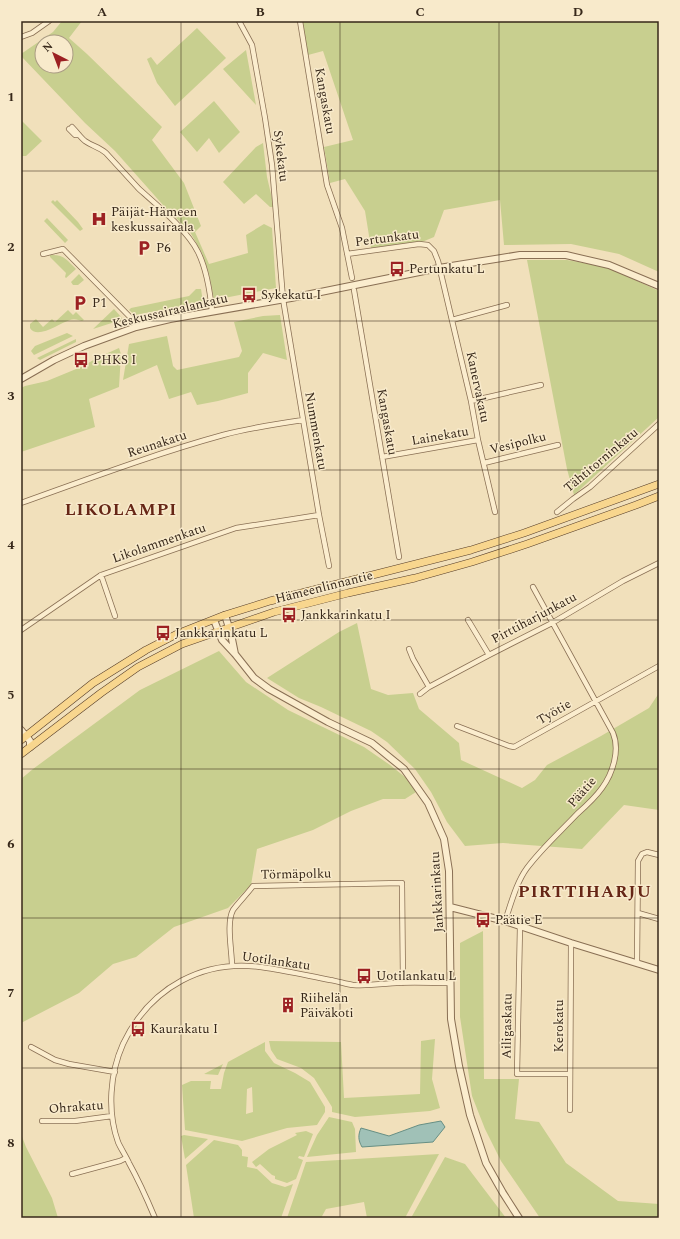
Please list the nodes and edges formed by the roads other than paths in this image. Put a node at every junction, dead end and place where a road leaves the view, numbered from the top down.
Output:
1 (49, 21) edge
2 (239, 21) edge
3 (300, 21) edge
4 (21, 37) edge
5 (71, 128) dead end
6 (44, 254) dead end
7 (347, 254) junction
8 (439, 268) junction
9 (352, 278) dead end
10 (659, 286) edge
11 (354, 290) dead end
12 (283, 299) junction
13 (506, 305) dead end
14 (212, 311) junction
15 (452, 320) junction
16 (136, 327) junction
17 (21, 378) edge
18 (541, 385) dead end
19 (471, 401) junction
20 (303, 420) junction
21 (659, 424) edge
22 (478, 440) junction
23 (558, 445) dead end
24 (382, 457) junction
25 (484, 463) junction
26 (659, 484) edge
27 (659, 496) edge
28 (21, 503) edge
29 (495, 512) dead end
30 (557, 512) dead end
31 (319, 515) junction
32 (399, 557) dead end
33 (659, 563) edge
34 (330, 566) dead end
35 (101, 575) junction
36 (533, 587) dead end
37 (225, 615) junction
38 (115, 616) dead end
39 (214, 620) junction
40 (468, 620) dead end
41 (552, 623) junction
42 (228, 627) junction
43 (21, 630) edge
44 (218, 631) junction
45 (409, 649) dead end
46 (235, 654) junction
47 (489, 655) junction
48 (659, 666) edge
49 (429, 687) junction
50 (420, 694) dead end
51 (596, 701) junction
52 (457, 726) dead end
53 (21, 730) edge
54 (23, 739) edge
55 (30, 747) junction
56 (21, 754) edge
57 (659, 854) edge
58 (450, 906) junction
59 (638, 913) junction
60 (659, 919) edge
61 (505, 921) junction
62 (520, 926) junction
63 (571, 943) junction
64 (636, 962) junction
65 (232, 966) junction
66 (659, 970) edge
67 (403, 983) junction
68 (450, 983) junction
69 (31, 1047) dead end
70 (115, 1072) junction
71 (570, 1074) junction
72 (570, 1110) dead end
73 (112, 1116) junction
74 (42, 1121) dead end
75 (126, 1158) junction
76 (72, 1174) dead end
77 (155, 1218) edge
78 (519, 1218) edge

1 - 4 street
2 - 12 street, Sykekatu
3 - 7 street, Kangaskatu
5 - 14 street
6 - 16 street
7 - 8 street, Pertunkatu
7 - 9 street, Kangaskatu
8 - 10 street, Keskussairaalankatu
8 - 12 street, Keskussairaalankatu
8 - 15 street, Kanervakatu
11 - 24 street, Kangaskatu
12 - 14 street, Keskussairaalankatu
12 - 20 street, Nummenkatu
13 - 15 street
14 - 16 street, Keskussairaalankatu
15 - 19 street, Kanervakatu
16 - 17 street, Keskussairaalankatu
18 - 19 street
19 - 22 street, Kanervakatu
20 - 28 street, Reunakatu
20 - 31 street, Nummenkatu
21 - 30 street, Tähtitorninkatu
22 - 24 street, Lainekatu
22 - 25 street, Kanervakatu
23 - 25 street, Vesipolku
24 - 32 street, Kangaskatu
25 - 29 street, Kanervakatu
26 - 37 main road, Hämeenlinnantie
27 - 42 main road, Hämeenlinnantie
31 - 34 street, Nummenkatu
31 - 35 street, Likolammenkatu
33 - 41 street, Pirttiharjunkatu
35 - 38 street
35 - 43 street, Likolammenkatu
36 - 41 street, Päätie
37 - 39 main road, Hämeenlinnantie
37 - 42 street, Jankkarinkatu
39 - 44 street, Jankkarinkatu
39 - 54 main road, Hämeenlinnantie
40 - 47 street
41 - 47 street, Pirttiharjunkatu
41 - 51 street, Päätie
42 - 44 main road, Hämeenlinnantie
42 - 46 street, Jankkarinkatu
44 - 46 street, Jankkarinkatu
44 - 55 main road, Hämeenlinnantie
45 - 49 street
46 - 58 street, Jankkarinkatu
47 - 49 street, Pirttiharjunkatu
48 - 51 street, Työtie
49 - 50 street, Pirttiharjunkatu
51 - 52 street, Työtie
51 - 61 street, Päätie
53 - 54 street
54 - 55 street
55 - 56 main road, Hämeenlinnantie
57 - 59 street
58 - 61 street
58 - 68 street, Jankkarinkatu
59 - 60 street
59 - 64 street
61 - 62 street
62 - 63 street
62 - 71 street, Ailigaskatu
63 - 64 street
63 - 71 street, Kerokatu
64 - 66 street
65 - 67 street, Uotilankatu
65 - 67 street, Törmäpolku
65 - 70 street, Uotilankatu
67 - 68 street, Uotilankatu
68 - 78 street, Jankkarinkatu
69 - 70 street
70 - 73 street, Uotilankatu
71 - 72 street, Kerokatu
73 - 74 street, Ohrakatu
73 - 75 street, Uotilankatu
75 - 76 street
75 - 77 street, Uotilankatu

